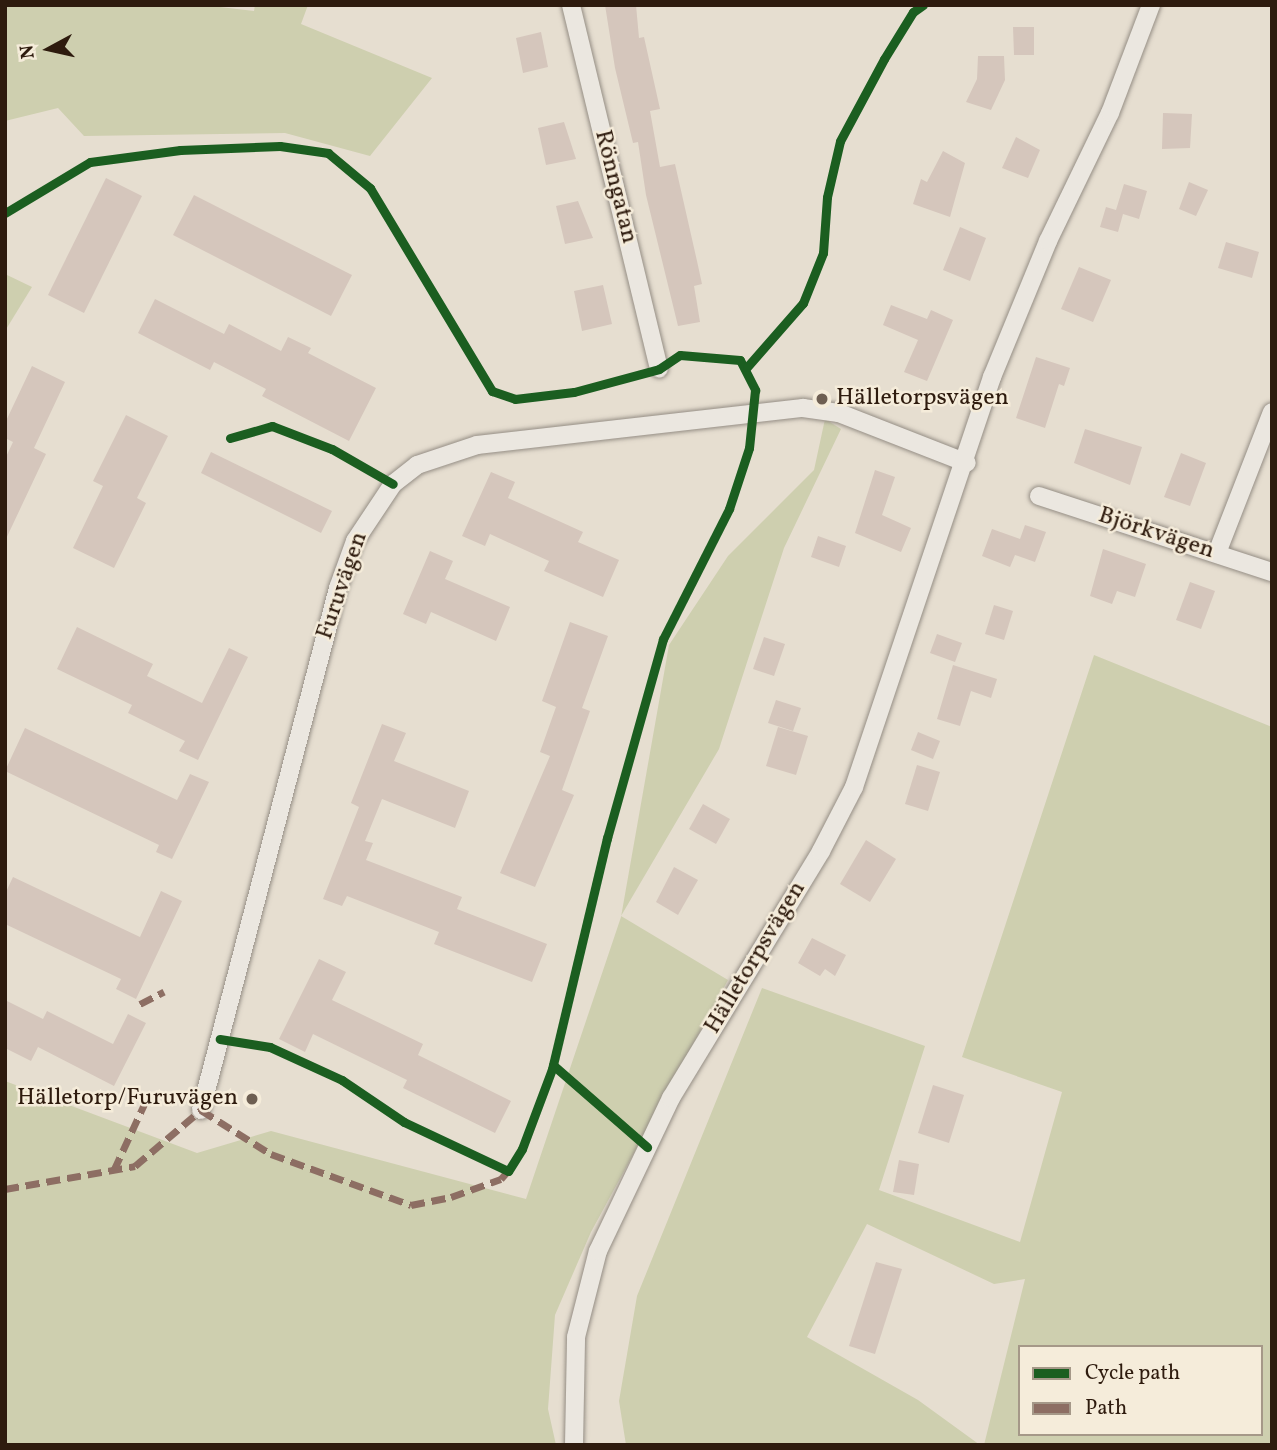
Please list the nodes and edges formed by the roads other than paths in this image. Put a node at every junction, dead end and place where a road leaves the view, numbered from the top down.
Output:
1 (571, 5) edge
2 (1151, 5) edge
3 (659, 369) dead end
4 (1272, 412) edge
5 (967, 463) junction
6 (1039, 496) dead end
7 (1217, 553) junction
8 (1272, 572) edge
9 (201, 1110) dead end
10 (574, 1445) edge

1 - 3 street, Rönngatan
2 - 5 street, Hälletorpsvägen
4 - 7 street
5 - 9 street, Furuvägen
5 - 10 street, Hälletorpsvägen
6 - 7 street, Björkvägen
7 - 8 street, Björkvägen

